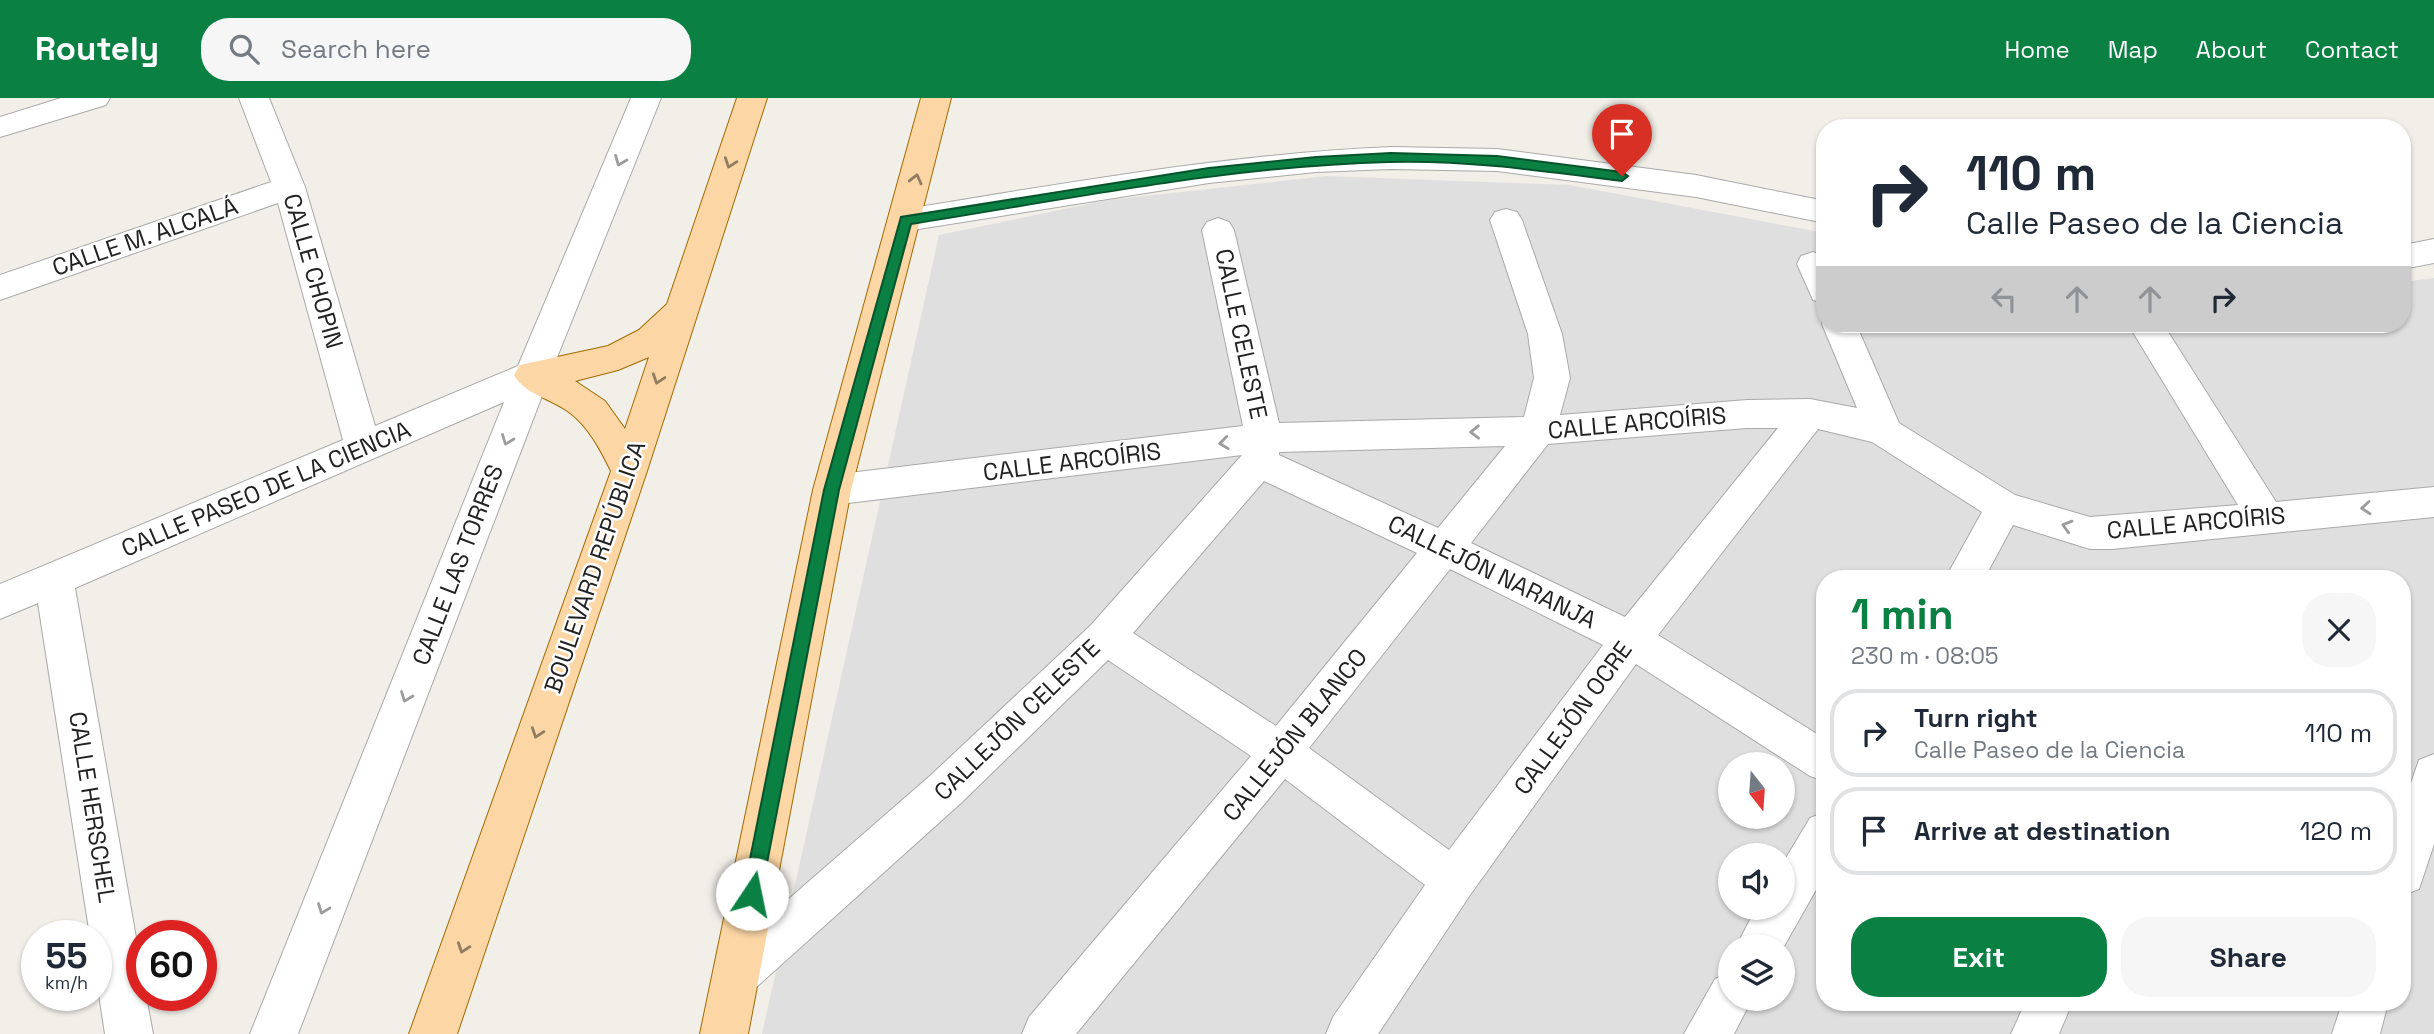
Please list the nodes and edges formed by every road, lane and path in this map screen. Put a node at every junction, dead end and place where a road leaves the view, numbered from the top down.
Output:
1 (95, 98) edge
2 (254, 98) edge
3 (646, 98) edge
4 (752, 98) edge
5 (936, 98) edge
6 (0, 127) edge
7 (289, 187) junction
8 (1816, 210) edge
9 (1506, 219) dead end
10 (906, 220) junction
11 (1218, 230) dead end
12 (2434, 251) edge
13 (2411, 255) edge
14 (0, 288) edge
15 (679, 313) junction
16 (1843, 333) edge
17 (2151, 333) edge
18 (532, 375) junction
19 (1810, 413) junction
20 (1538, 431) junction
21 (1885, 432) junction
22 (363, 447) junction
23 (1261, 450) junction
24 (629, 471) junction
25 (832, 490) junction
26 (2004, 506) junction
27 (2428, 507) edge
28 (2265, 517) junction
29 (1446, 549) junction
30 (1969, 570) edge
31 (54, 580) junction
32 (0, 602) edge
33 (1105, 637) junction
34 (1631, 639) junction
35 (1281, 752) junction
36 (1816, 756) edge
37 (2421, 787) edge
38 (2411, 835) edge
39 (1816, 848) edge
40 (1454, 880) junction
41 (1795, 885) edge
42 (736, 975) junction
43 (1722, 1011) edge
44 (2045, 1011) edge
45 (2363, 1011) edge
46 (129, 1034) edge
47 (274, 1034) edge
48 (433, 1034) edge
49 (724, 1034) edge
50 (1045, 1034) edge
51 (1350, 1034) edge
52 (1708, 1034) edge
53 (2035, 1034) edge
54 (2356, 1034) edge

1 - 6 street
2 - 7 street, CALLE CHOPIN
3 -> 18 street, CALLE LAS TORRES
4 -> 15 main road, BOULEVARD REPÚBLICA
10 -> 5 main road
7 - 14 street, CALLE M. ALCALÁ
7 - 22 street, CALLE CHOPIN
8 - 10 street
9 - 20 street
10 - 25 main road
11 - 23 street, CALLE CELESTE
12 - 13 street
15 - 18 main road
15 -> 24 main road, BOULEVARD REPÚBLICA
16 - 21 street
17 - 28 street
18 - 22 street, CALLE PASEO DE LA CIENCIA
18 - 24 main road
18 -> 47 street, CALLE LAS TORRES
19 - 20 street, CALLE ARCOÍRIS
19 - 21 street, CALLE ARCOÍRIS
19 - 34 street, CALLEJÓN OCRE
20 -> 23 street, CALLE ARCOÍRIS
20 - 29 street, CALLEJÓN BLANCO
21 - 26 street, CALLE ARCOÍRIS
22 - 31 street, CALLE PASEO DE LA CIENCIA
23 -> 25 street, CALLE ARCOÍRIS
23 - 29 street, CALLEJÓN NARANJA
23 - 33 street, CALLEJÓN CELESTE
24 -> 48 main road, BOULEVARD REPÚBLICA
25 - 42 main road
28 -> 26 street, CALLE ARCOÍRIS
26 - 30 street
27 -> 28 street, CALLE ARCOÍRIS
29 - 34 street, CALLEJÓN NARANJA
29 - 35 street, CALLEJÓN BLANCO
31 - 32 street, CALLE PASEO DE LA CIENCIA
31 - 46 street, CALLE HERSCHEL
33 - 35 street
33 - 42 street, CALLEJÓN CELESTE
34 - 36 street, CALLEJÓN NARANJA
34 - 40 street, CALLEJÓN OCRE
35 - 40 street
35 - 50 street, CALLEJÓN BLANCO
37 - 38 street
39 - 41 street
40 - 51 street, CALLEJÓN OCRE
42 - 49 main road
43 - 52 street
44 - 53 street
45 - 54 street

